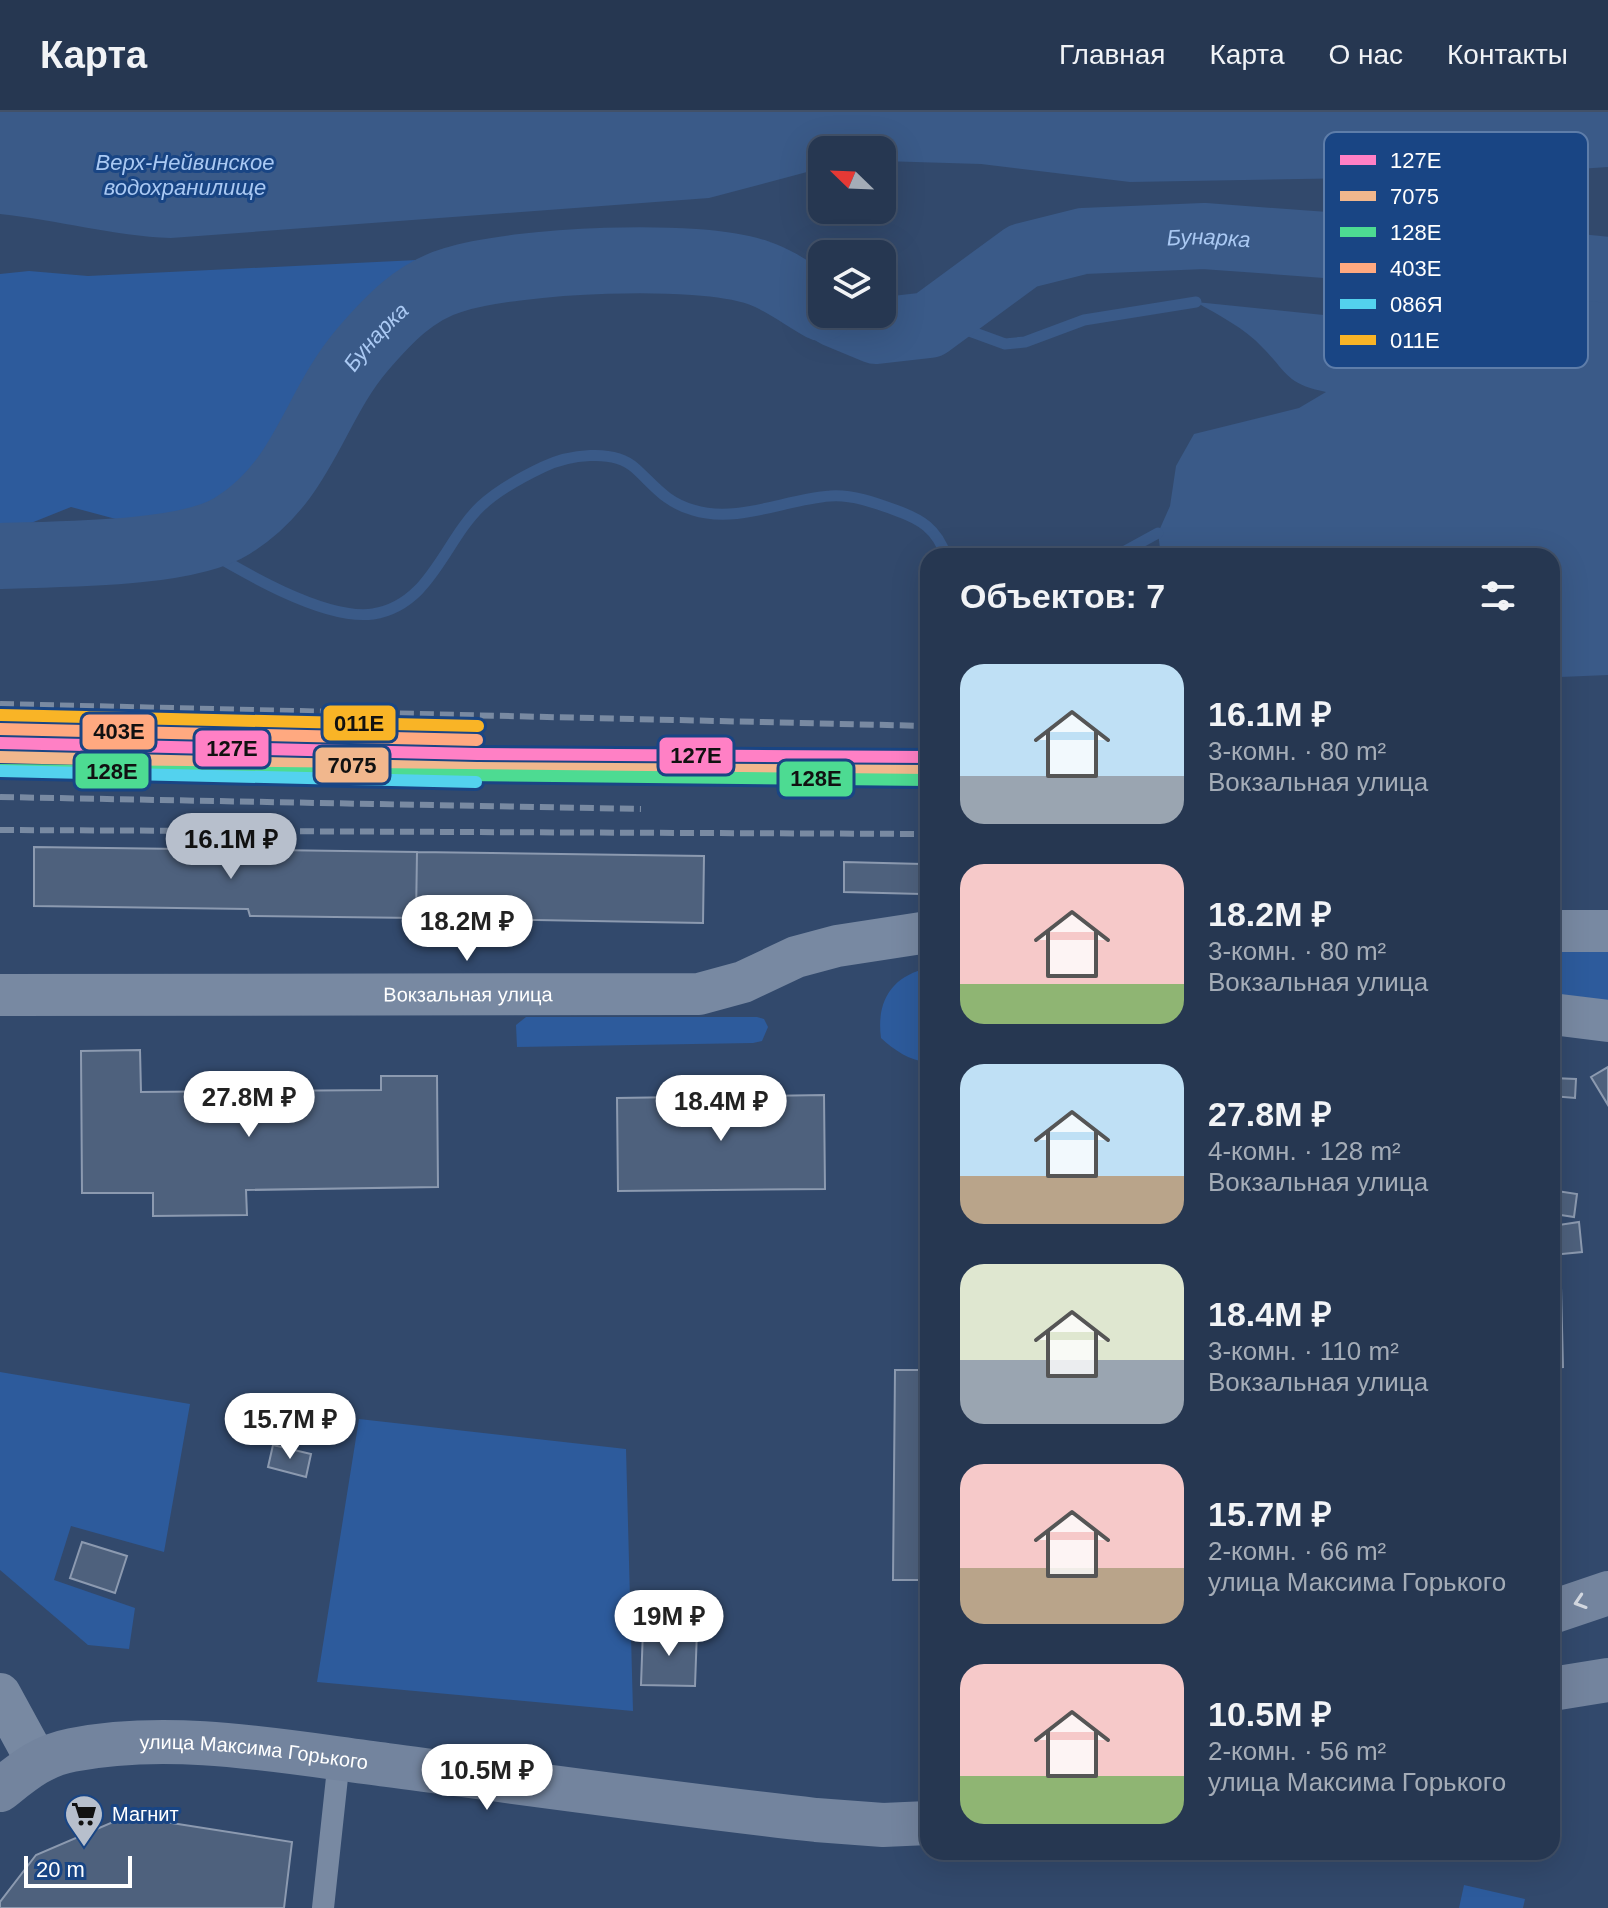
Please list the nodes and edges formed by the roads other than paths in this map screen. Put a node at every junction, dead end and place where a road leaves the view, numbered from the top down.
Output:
1 (1560, 931) edge
2 (1608, 931) edge
3 (920, 933) edge
4 (0, 995) edge
5 (1560, 1015) edge
6 (1608, 1021) edge
7 (1608, 1593) edge
8 (1560, 1609) edge
9 (1608, 1680) edge
10 (1560, 1688) edge
11 (0, 1694) edge
12 (339, 1759) junction
13 (36, 1760) junction
14 (0, 1790) edge
15 (920, 1823) edge
16 (323, 1908) edge

1 - 2 street
3 - 4 street, Вокзальная улица
5 - 6 street
7 -> 8 street
9 - 10 street
11 - 13 street
12 - 13 street, улица Максима Горького
12 - 15 street, улица Максима Горького
12 - 16 lane
13 - 14 street

